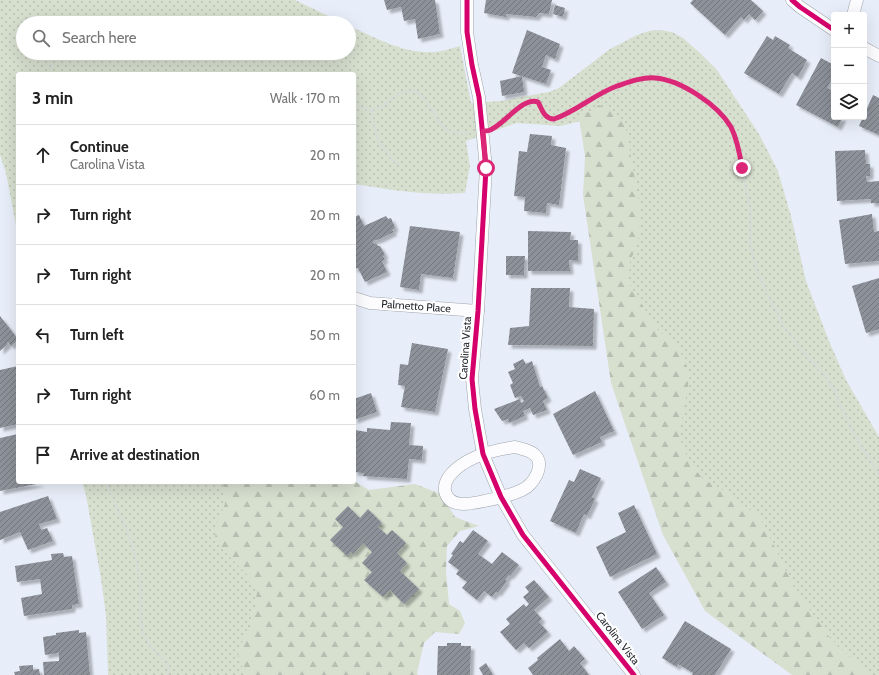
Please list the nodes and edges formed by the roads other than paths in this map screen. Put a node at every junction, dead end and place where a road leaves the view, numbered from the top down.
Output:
1 (467, 0) edge
2 (792, 0) edge
3 (857, 0) edge
4 (854, 12) edge
5 (831, 28) edge
6 (867, 50) edge
7 (879, 56) edge
8 (356, 299) edge
9 (478, 311) junction
10 (483, 454) junction
11 (501, 497) junction
12 (634, 675) edge

1 - 9 street, Carolina Vista
2 - 5 street
3 - 4 street
6 - 7 street
8 - 9 street, Palmetto Place
9 - 10 street, Carolina Vista
10 - 11 street, Carolina Vista
10 - 11 street
10 - 11 street
11 - 12 street, Carolina Vista

